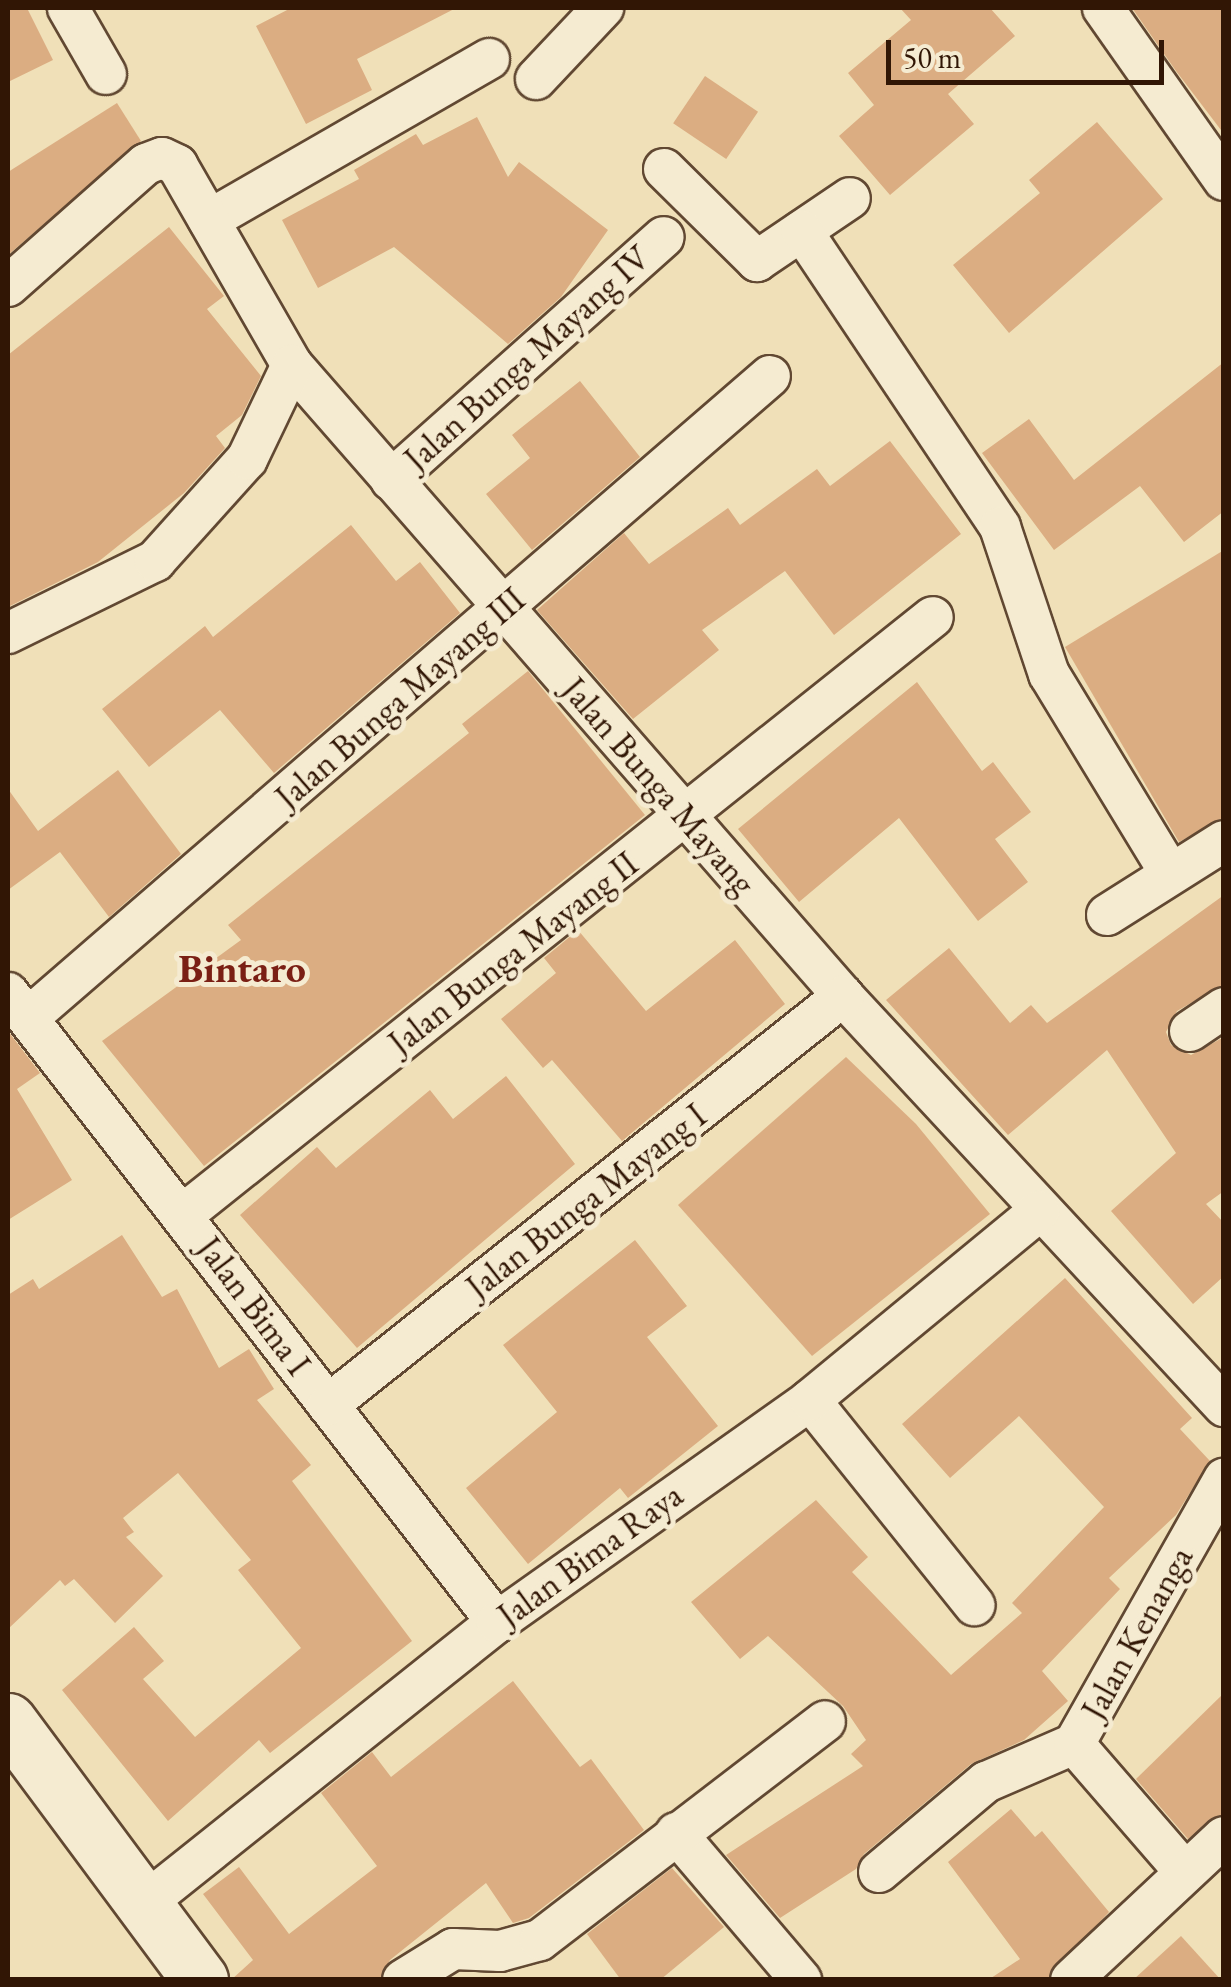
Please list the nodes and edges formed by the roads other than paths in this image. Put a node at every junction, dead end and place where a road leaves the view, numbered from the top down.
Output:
1 (68, 8) edge
2 (603, 8) edge
3 (1103, 8) edge
4 (488, 59) dead end
5 (106, 74) dead end
6 (536, 79) dead end
7 (664, 168) dead end
8 (1224, 180) edge
9 (850, 198) dead end
10 (210, 220) junction
11 (802, 230) junction
12 (664, 237) dead end
13 (8, 286) edge
14 (292, 365) junction
15 (770, 376) dead end
16 (391, 480) junction
17 (503, 608) junction
18 (933, 617) dead end
19 (8, 633) edge
20 (686, 816) junction
21 (1224, 842) edge
22 (1170, 873) junction
23 (1107, 915) dead end
24 (843, 996) junction
25 (18, 1005) edge
26 (1224, 1008) edge
27 (1190, 1031) dead end
28 (1039, 1210) junction
29 (185, 1213) junction
30 (810, 1400) junction
31 (328, 1405) junction
32 (1224, 1406) edge
33 (1224, 1479) edge
34 (974, 1605) dead end
35 (497, 1622) junction
36 (8, 1721) edge
37 (826, 1721) dead end
38 (1074, 1744) junction
39 (676, 1833) junction
40 (1224, 1838) edge
41 (879, 1872) dead end
42 (1184, 1872) junction
43 (144, 1903) junction
44 (200, 1980) edge
45 (402, 1980) edge
46 (801, 1980) edge
47 (1071, 1980) edge

1 - 5 street
2 - 6 street
3 - 8 street
4 - 10 street
7 - 11 street
9 - 11 street
10 - 13 street, Jalan Bunga Mayang
10 - 14 street, Jalan Bunga Mayang
11 - 22 street
12 - 16 street, Jalan Bunga Mayang IV
14 - 16 street, Jalan Bunga Mayang
14 - 19 street
15 - 17 street, Jalan Bunga Mayang III
16 - 17 street, Jalan Bunga Mayang
17 - 20 street, Jalan Bunga Mayang
17 - 25 street, Jalan Bunga Mayang III
18 - 20 street, Jalan Bunga Mayang II
20 - 24 street, Jalan Bunga Mayang
20 - 29 street, Jalan Bunga Mayang II
21 - 22 street
22 - 23 street
24 - 28 street, Jalan Bunga Mayang
24 - 31 street, Jalan Bunga Mayang I
25 - 29 street, Jalan Bima I
26 - 27 street
28 - 30 street, Jalan Bima Raya
28 - 32 street, Jalan Bunga Mayang
29 - 31 street, Jalan Bima I
30 - 34 street
30 - 35 street, Jalan Bima Raya
31 - 35 street, Jalan Bima I
33 - 38 street, Jalan Kenanga
35 - 43 street, Jalan Bima Raya
36 - 43 main road
37 - 39 street
38 - 41 street
38 - 42 street, Jalan Kenanga
39 - 45 street
39 - 46 street
40 - 42 street
42 - 47 street
43 - 44 main road

